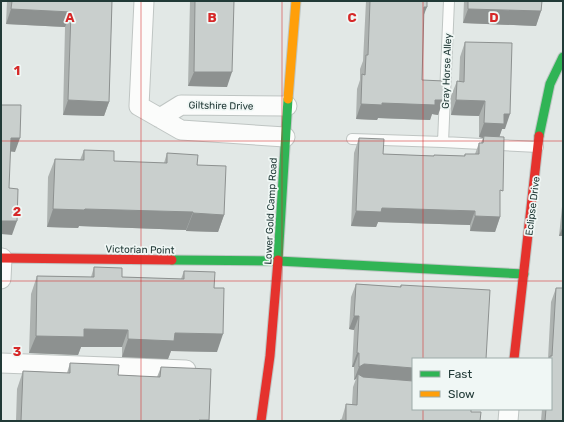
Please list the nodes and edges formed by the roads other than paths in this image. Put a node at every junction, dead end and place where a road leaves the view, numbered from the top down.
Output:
1 (144, 1) edge
2 (296, 1) edge
3 (449, 1) edge
4 (563, 57) edge
5 (287, 106) junction
6 (160, 118) junction
7 (285, 137) junction
8 (352, 139) dead end
9 (443, 142) junction
10 (538, 147) junction
11 (1, 258) edge
12 (278, 261) junction
13 (524, 274) junction
14 (1, 279) edge
15 (514, 358) edge
16 (1, 363) edge
17 (199, 371) edge
18 (509, 410) edge
19 (261, 421) edge
20 (508, 421) edge

1 - 6 street
2 - 5 street, Lower Gold Camp Road
3 - 9 lane, Gray Horse Alley
4 - 10 street, Eclipse Drive
5 - 6 street, Giltshire Drive
5 - 7 street, Lower Gold Camp Road
6 - 7 street
7 - 12 street, Lower Gold Camp Road
8 - 9 lane
9 - 10 lane
10 - 13 street, Eclipse Drive
11 - 12 street, Victorian Point
11 - 14 street
12 - 13 street, Victorian Point
12 - 19 street, Lower Gold Camp Road
13 - 15 street, Eclipse Drive
16 - 17 street
18 - 20 street

